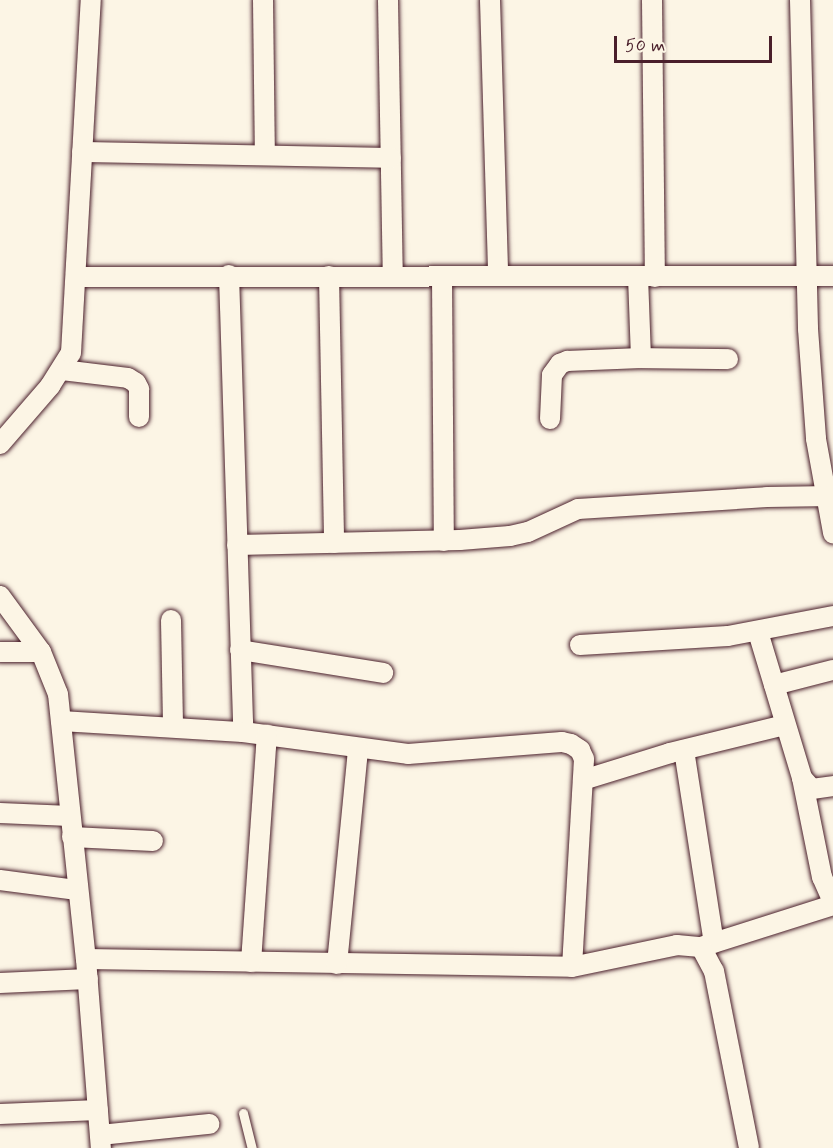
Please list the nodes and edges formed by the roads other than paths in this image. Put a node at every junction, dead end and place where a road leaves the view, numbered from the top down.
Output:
1 (90, 0) edge
2 (263, 0) edge
3 (388, 0) edge
4 (490, 0) edge
5 (652, 0) edge
6 (800, 0) edge
7 (82, 152) junction
8 (265, 155) junction
9 (392, 158) junction
10 (229, 275) junction
11 (329, 276) junction
12 (393, 276) junction
13 (442, 276) junction
14 (498, 276) junction
15 (833, 276) edge
16 (76, 277) junction
17 (647, 277) junction
18 (807, 277) junction
19 (641, 358) junction
20 (728, 359) dead end
21 (62, 370) junction
22 (139, 417) dead end
23 (550, 419) dead end
24 (0, 444) edge
25 (829, 496) edge
26 (833, 533) edge
27 (444, 541) junction
28 (334, 543) junction
29 (237, 545) junction
30 (0, 596) edge
31 (833, 616) edge
32 (171, 620) dead end
33 (758, 632) junction
34 (580, 645) dead end
35 (240, 650) junction
36 (0, 652) edge
37 (41, 652) junction
38 (833, 670) edge
39 (383, 673) dead end
40 (774, 685) junction
41 (61, 721) junction
42 (785, 725) junction
43 (172, 727) junction
44 (243, 732) junction
45 (267, 735) junction
46 (358, 749) junction
47 (684, 750) junction
48 (802, 778) junction
49 (583, 780) junction
50 (833, 786) edge
51 (0, 813) edge
52 (70, 816) junction
53 (72, 837) junction
54 (153, 842) dead end
55 (0, 880) edge
56 (77, 891) junction
57 (833, 903) edge
58 (708, 945) junction
59 (86, 959) junction
60 (251, 962) junction
61 (337, 964) junction
62 (572, 967) junction
63 (88, 979) junction
64 (0, 983) edge
65 (98, 1110) junction
66 (243, 1113) dead end
67 (0, 1114) edge
68 (209, 1124) dead end
69 (100, 1141) edge
70 (252, 1148) edge
71 (749, 1148) edge

1 - 7 street
2 - 8 street
3 - 9 street
4 - 14 street
5 - 17 street
6 - 18 street
7 - 8 street
7 - 16 street
8 - 9 street
9 - 12 street
10 - 11 street
10 - 16 street
10 - 29 street
11 - 12 street
11 - 28 street
12 - 13 street
13 - 14 street
13 - 27 street
14 - 17 street
15 - 18 street
16 - 21 street
17 - 18 street
17 - 19 street
18 - 25 street
19 - 20 street
19 - 23 street
21 - 22 street
21 - 24 street
25 - 26 street
25 - 27 street
27 - 28 street
28 - 29 street
29 - 35 street
30 - 37 street
31 - 33 street
32 - 43 street
33 - 34 street
33 - 40 street
35 - 39 street
35 - 44 street
36 - 37 street
37 - 41 street
38 - 40 street
40 - 42 street
41 - 43 street
41 - 52 street
42 - 47 street
42 - 48 street
43 - 44 street
44 - 45 street
45 - 46 street
45 - 60 street
46 - 49 street
46 - 61 street
47 - 49 street
47 - 58 street
48 - 50 street
48 - 57 street
49 - 62 street
51 - 52 street
52 - 53 street
53 - 54 street
53 - 56 street
55 - 56 street
56 - 59 street
57 - 58 street
58 - 62 street
58 - 71 street
59 - 60 street
59 - 63 street
60 - 61 street
61 - 62 street
63 - 64 street
63 - 65 street
65 - 67 street
65 - 69 street
66 - 70 lane
68 - 69 street

